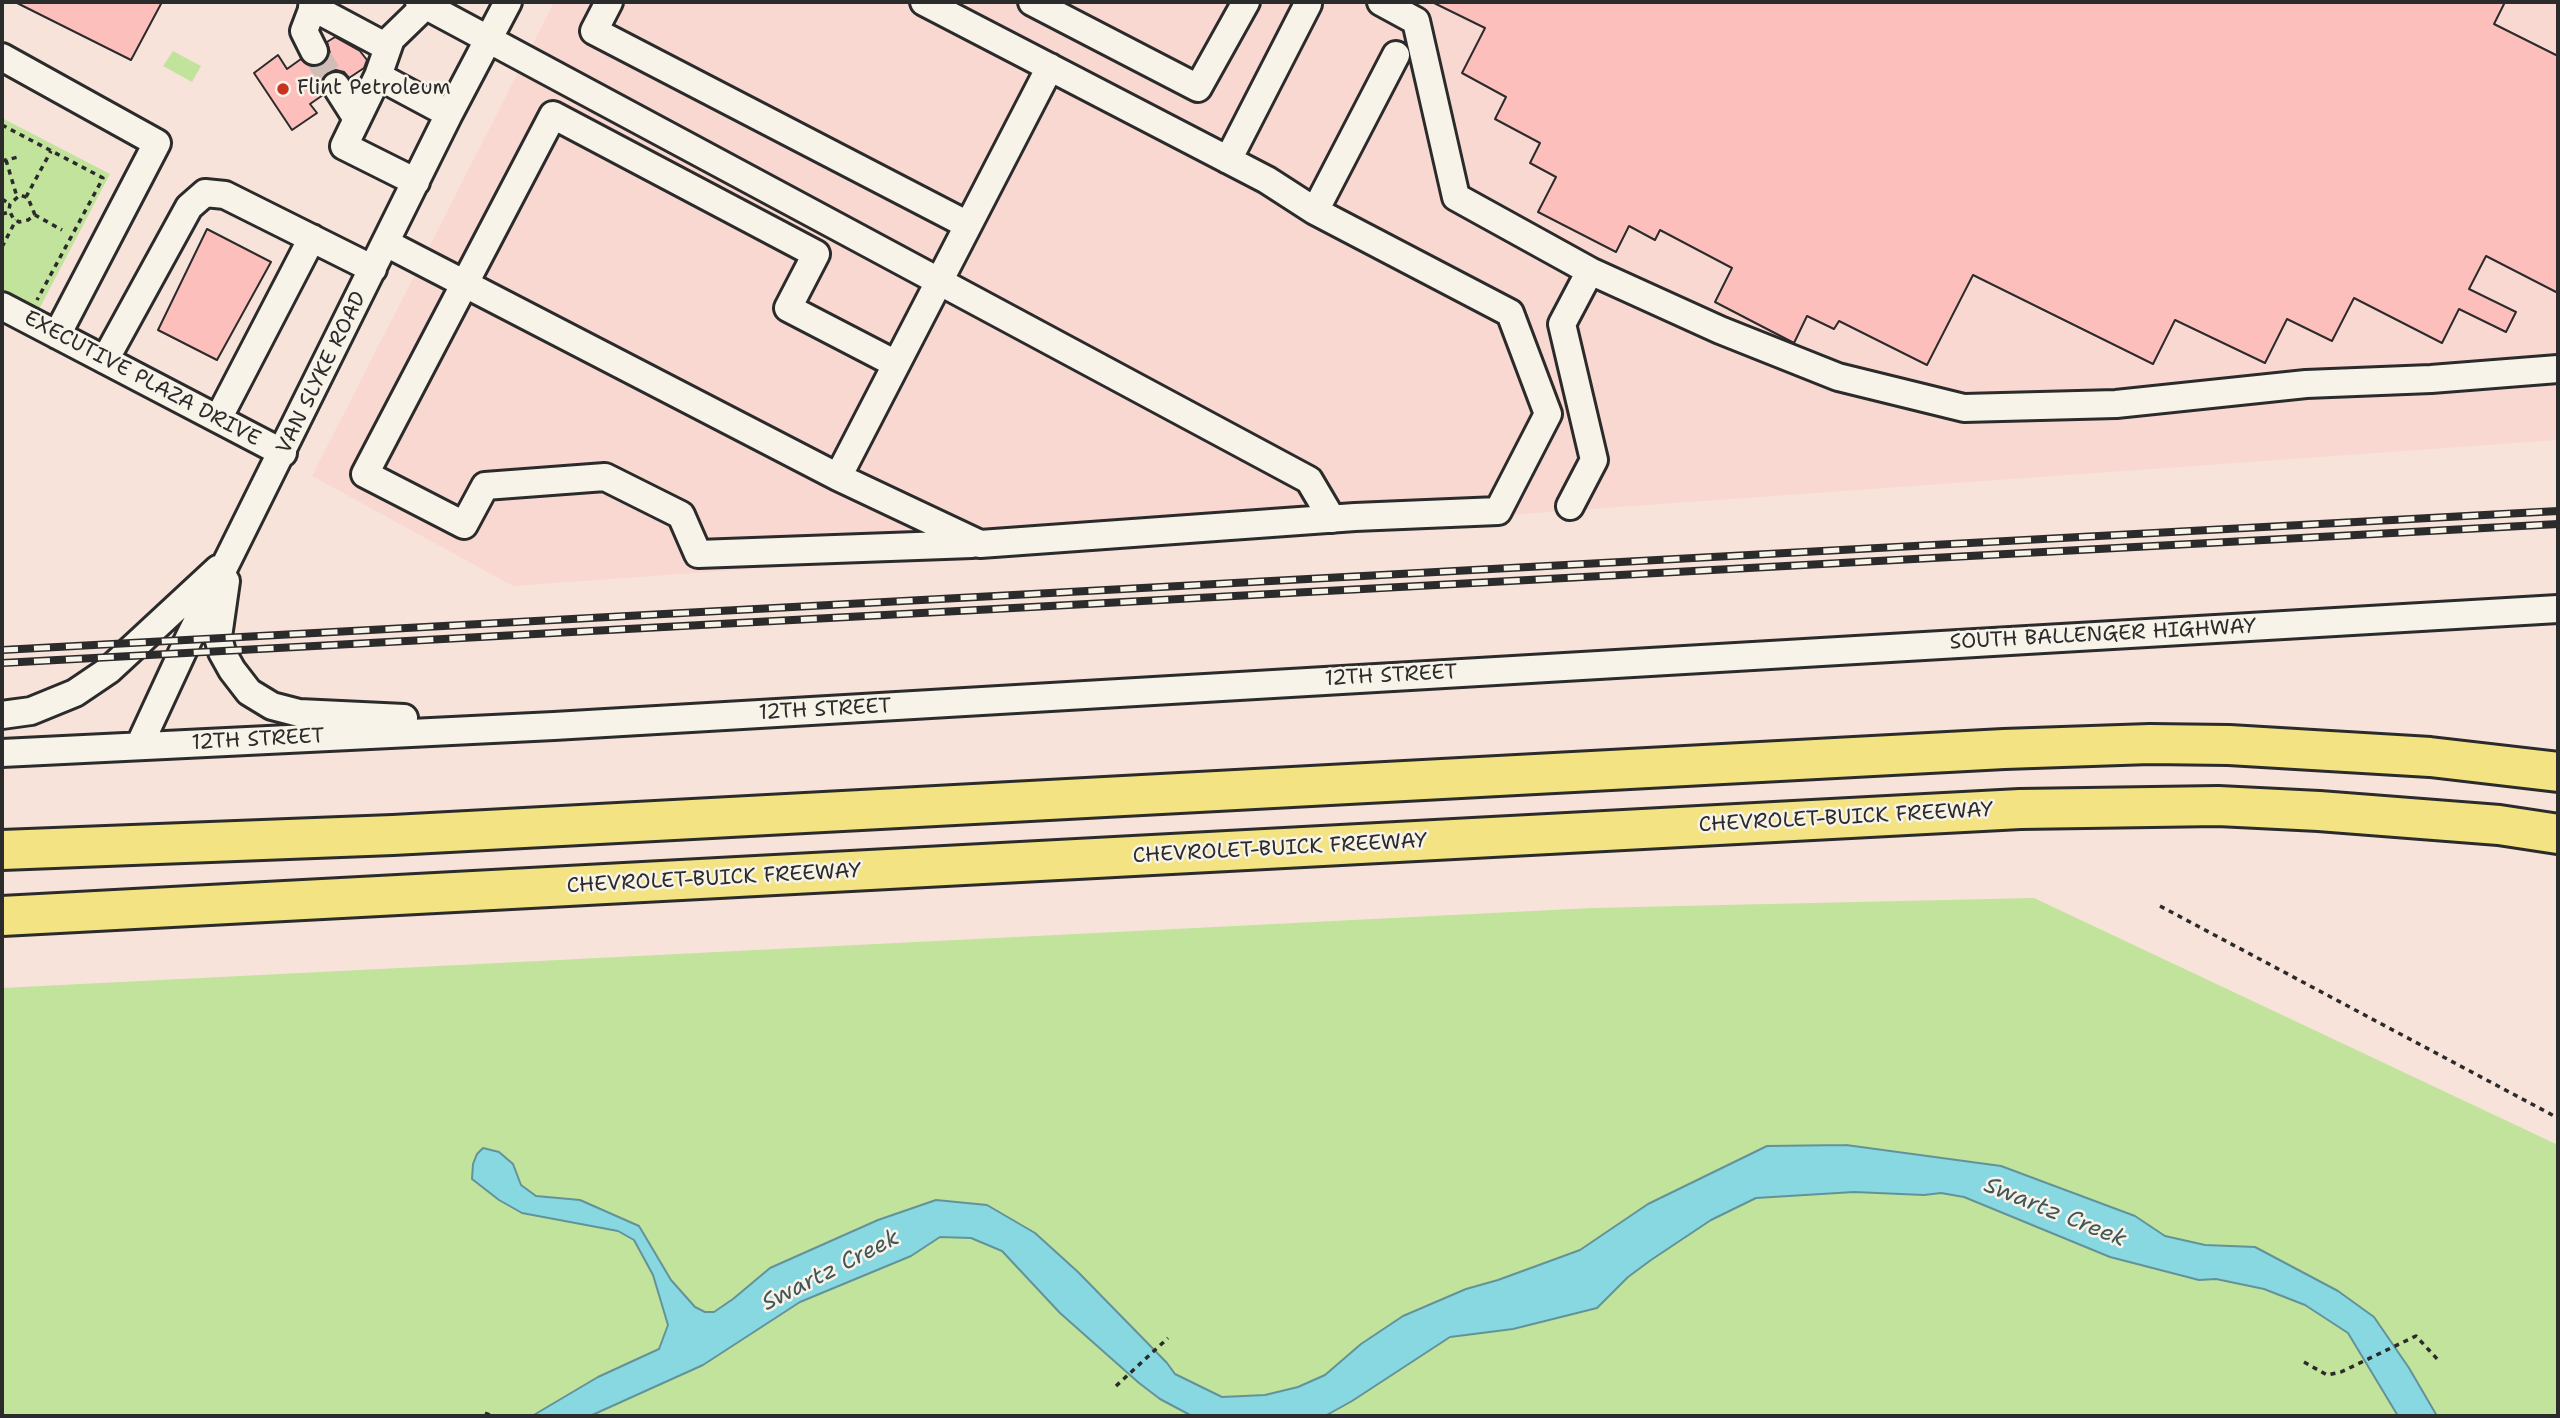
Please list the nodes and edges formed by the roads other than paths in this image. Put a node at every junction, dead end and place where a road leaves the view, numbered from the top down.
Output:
1 (508, 2) edge
2 (609, 2) edge
3 (924, 2) edge
4 (1032, 2) edge
5 (1246, 2) edge
6 (1381, 2) edge
7 (314, 4) edge
8 (422, 4) edge
9 (1308, 4) dead end
10 (489, 39) junction
11 (387, 47) junction
12 (314, 51) tunnel mouth
13 (1396, 55) dead end
14 (2, 57) edge
15 (1050, 67) junction
16 (378, 76) junction
17 (336, 86) tunnel mouth
18 (449, 114) junction
19 (357, 119) junction
20 (1228, 160) junction
21 (416, 182) junction
22 (1315, 211) junction
23 (968, 225) junction
24 (312, 238) junction
25 (386, 243) junction
26 (373, 269) junction
27 (1590, 271) junction
28 (939, 281) junction
29 (464, 283) junction
30 (2, 306) edge
31 (57, 335) junction
32 (105, 360) junction
33 (896, 364) junction
34 (2558, 369) edge
35 (218, 419) junction
36 (283, 453) junction
37 (838, 477) junction
38 (1570, 506) dead end
39 (1332, 519) junction
40 (980, 544) junction
41 (229, 559) junction
42 (2558, 609) edge
43 (1647, 661) joint
44 (2, 715) edge
45 (554, 726) junction
46 (139, 746) junction
47 (2, 753) edge
48 (2558, 772) edge
49 (2558, 834) edge
50 (2, 850) edge
51 (2, 916) edge

1 - 10 street, VAN SLYKE ROAD
2 - 23 street
3 - 15 street
4 - 5 street
6 - 27 street
7 - 11 street
7 - 12 street
8 - 10 street
8 - 11 street
9 - 20 street
10 - 18 street, VAN SLYKE ROAD
10 - 28 street
11 - 16 street
13 - 22 street
14 - 31 street
15 - 20 street
15 - 23 street
16 - 18 street
16 - 19 street
17 - 19 street
18 - 21 street, VAN SLYKE ROAD
19 - 21 street
20 - 22 street
21 - 25 street, VAN SLYKE ROAD
22 - 39 street
23 - 28 street
24 - 26 street
24 - 32 street
24 - 35 street
25 - 26 street, VAN SLYKE ROAD
25 - 29 street
26 - 36 street, VAN SLYKE ROAD
27 - 34 street
27 - 38 street
28 - 33 street
28 - 39 street
29 - 33 street
29 - 37 street
29 - 40 street
30 - 31 street, EXECUTIVE PLAZA DRIVE
31 - 32 street, EXECUTIVE PLAZA DRIVE
32 - 35 street, EXECUTIVE PLAZA DRIVE
33 - 37 street
35 - 36 street, EXECUTIVE PLAZA DRIVE
36 - 41 street, VAN SLYKE ROAD
37 - 40 street
39 - 40 street
41 - 44 street
41 - 45 street
41 - 46 street, VAN SLYKE ROAD
42 - 43 street, SOUTH BALLENGER HIGHWAY
43 - 45 street, 12TH STREET
45 - 46 street, 12TH STREET
46 - 47 street, 12TH STREET
48 - 50 highway
49 - 51 highway, CHEVROLET-BUICK FREEWAY

